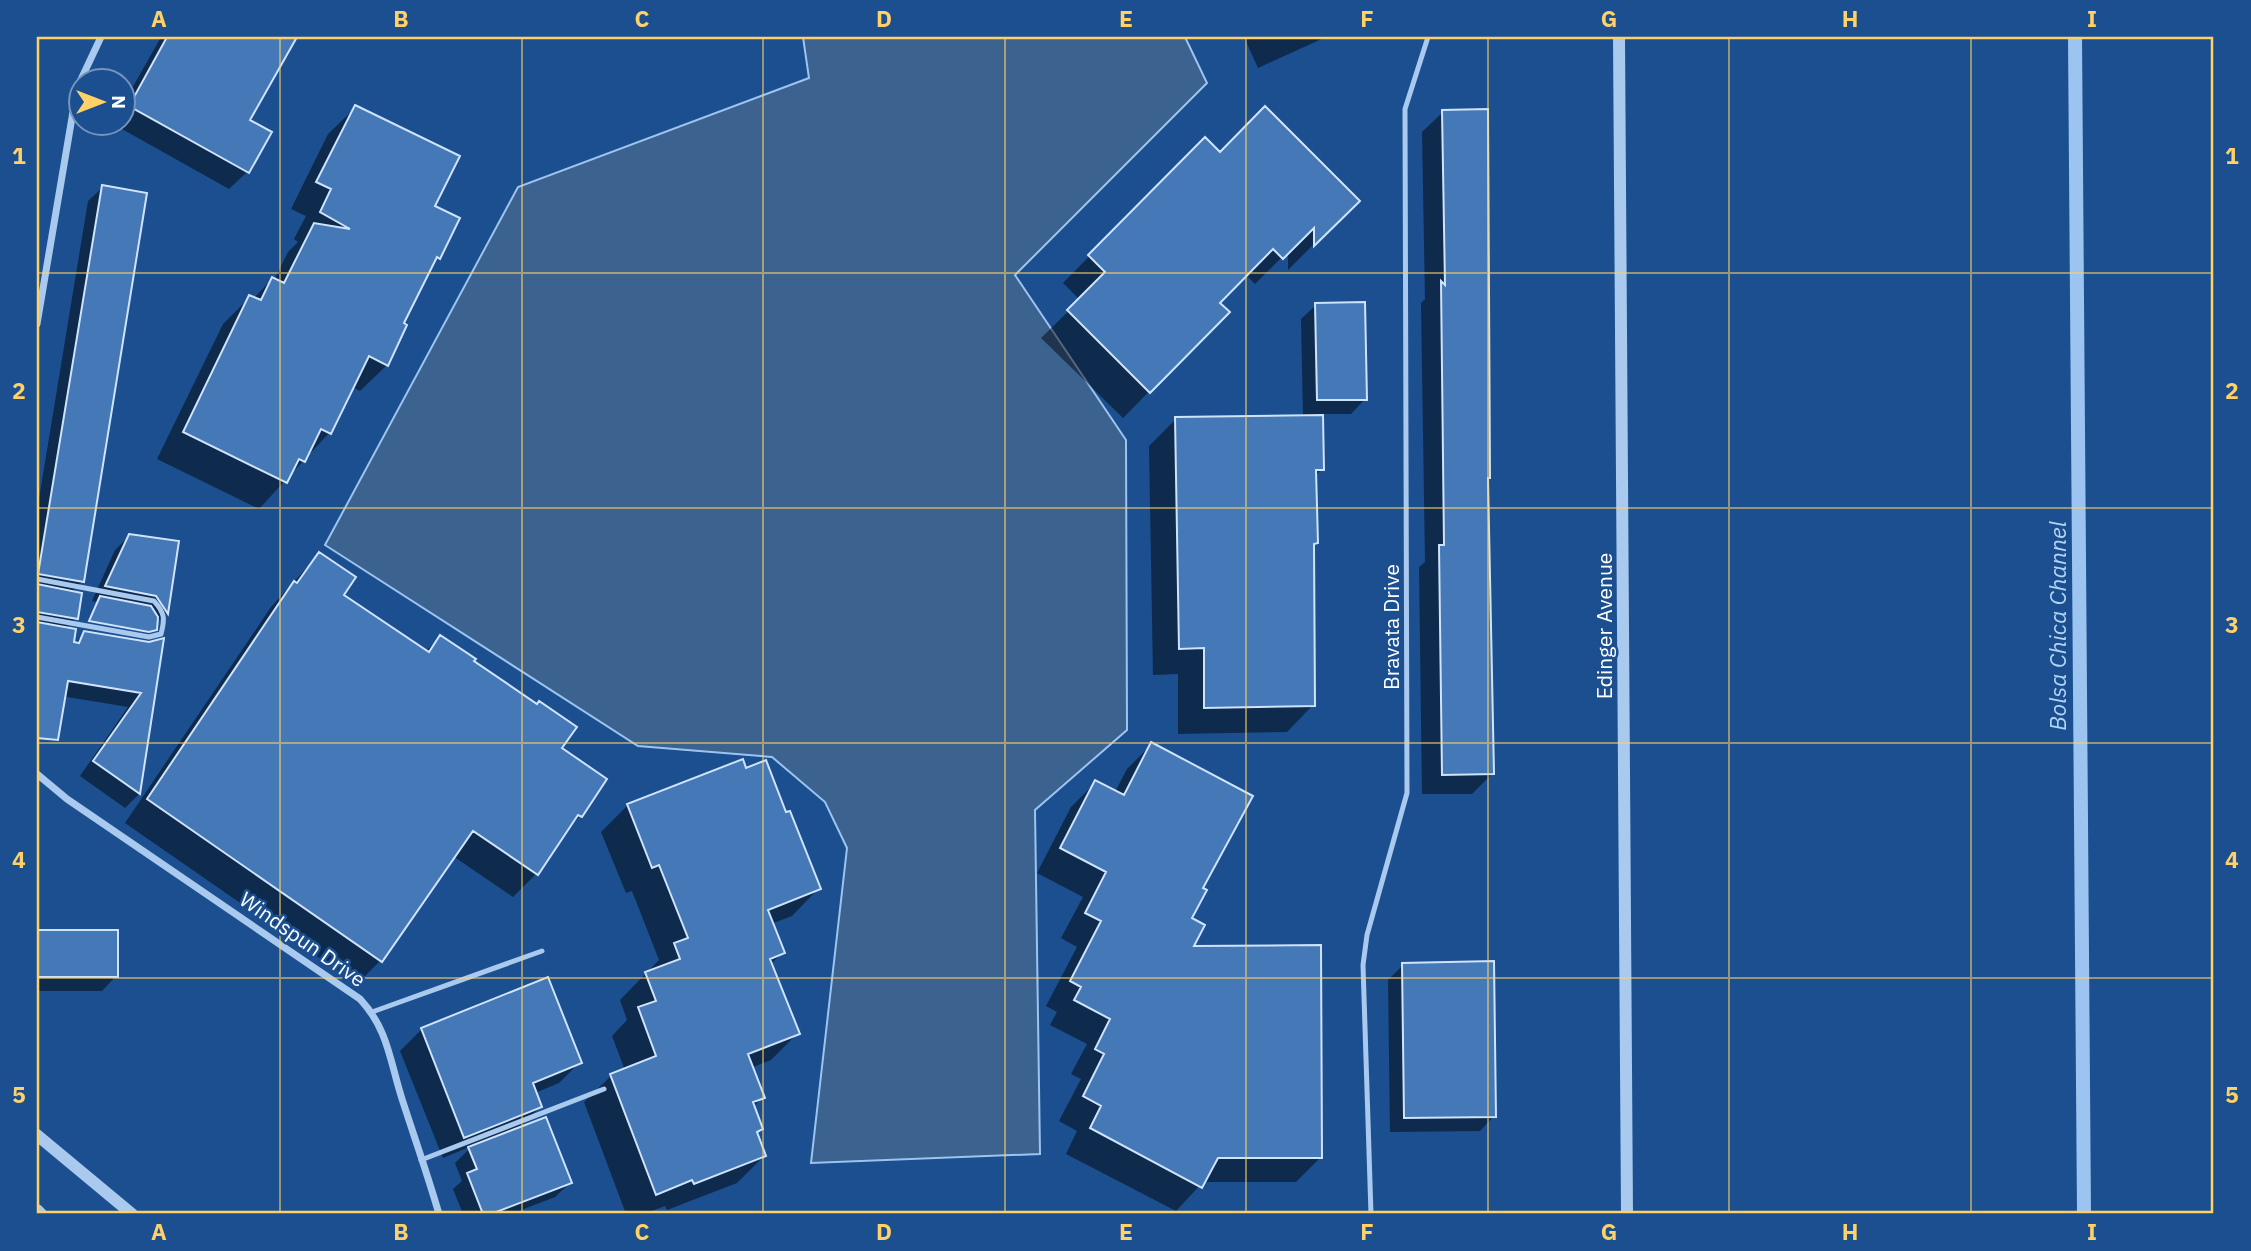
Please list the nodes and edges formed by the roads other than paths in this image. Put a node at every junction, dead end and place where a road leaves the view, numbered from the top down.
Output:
1 (102, 37) edge
2 (1428, 37) edge
3 (1619, 37) edge
4 (37, 324) edge
5 (37, 579) edge
6 (37, 617) edge
7 (37, 774) edge
8 (542, 951) dead end
9 (372, 1012) junction
10 (604, 1089) dead end
11 (37, 1135) edge
12 (421, 1160) junction
13 (37, 1210) edge
14 (41, 1214) edge
15 (132, 1214) edge
16 (439, 1214) edge
17 (1371, 1214) edge
18 (1627, 1214) edge

1 - 4 street
2 - 17 lane, Bravata Drive
3 - 18 street, Edinger Avenue
5 - 6 lane
7 - 9 street, Windspun Drive
8 - 9 lane
9 - 12 street, Windspun Drive
10 - 12 lane
11 - 15 street
12 - 16 street, Windspun Drive
13 - 14 street

